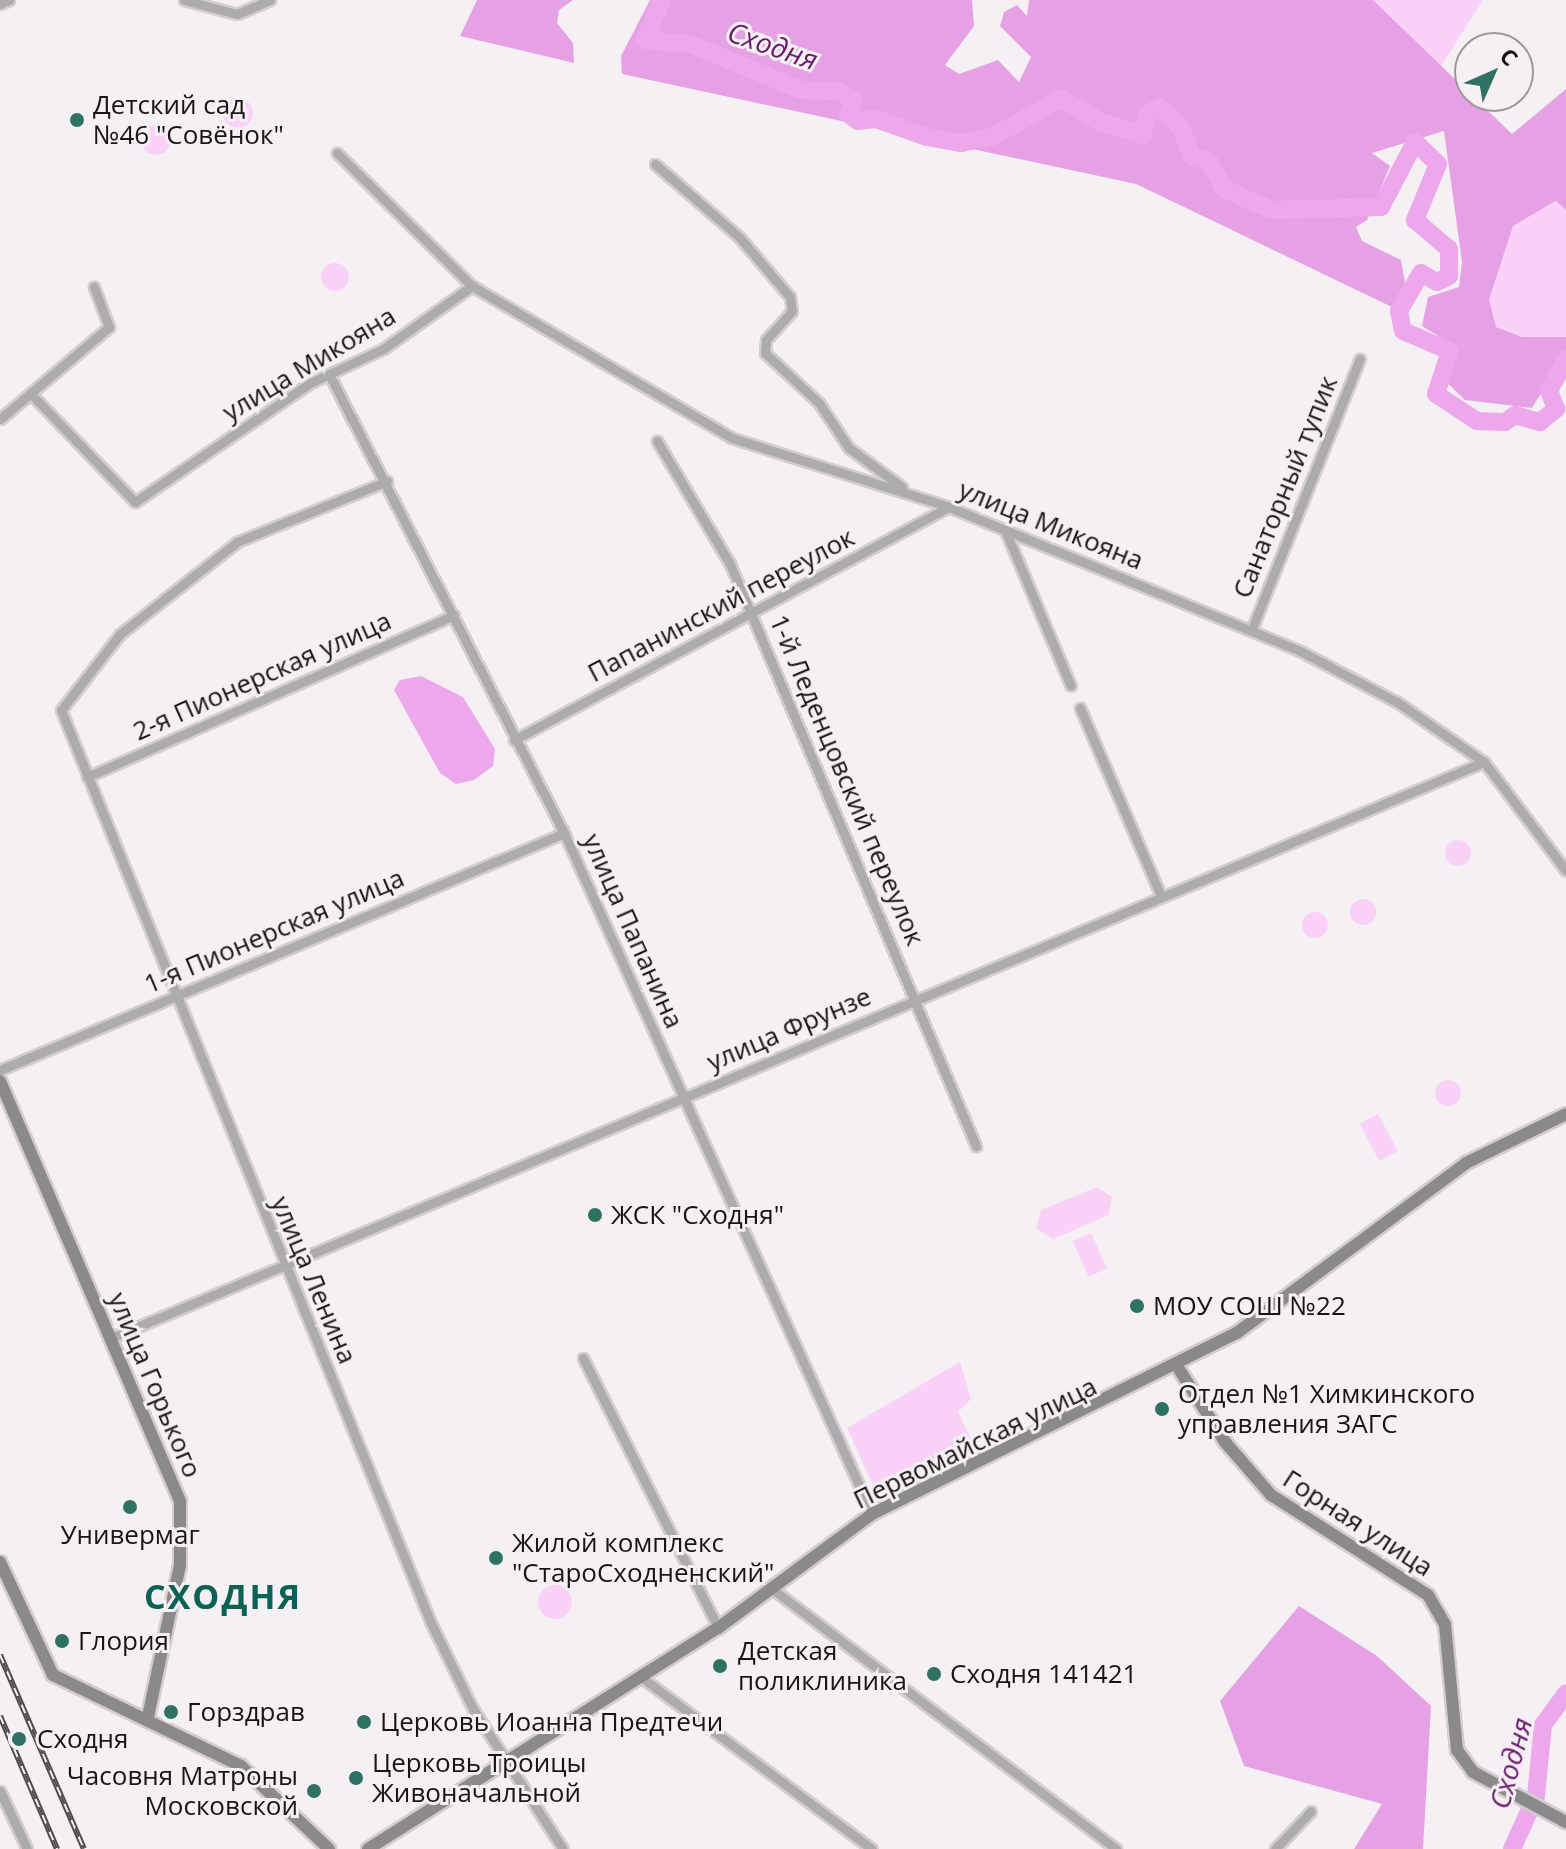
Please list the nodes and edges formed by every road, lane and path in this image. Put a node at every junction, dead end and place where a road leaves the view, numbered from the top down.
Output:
1 (9, 0) edge
2 (184, 0) edge
3 (270, 0) edge
4 (0, 4) edge
5 (337, 153) dead end
6 (655, 164) dead end
7 (472, 286) junction
8 (94, 287) dead end
9 (1360, 359) dead end
10 (331, 378) junction
11 (32, 395) junction
12 (0, 419) edge
13 (657, 441) dead end
14 (387, 481) junction
15 (908, 491) junction
16 (949, 507) junction
17 (1005, 530) junction
18 (454, 615) junction
19 (751, 615) junction
20 (1251, 631) junction
21 (1071, 686) dead end
22 (1080, 708) dead end
23 (514, 740) junction
24 (1484, 762) junction
25 (87, 777) junction
26 (564, 833) junction
27 (1566, 871) edge
28 (1161, 896) junction
29 (172, 998) junction
30 (917, 998) junction
31 (0, 1070) edge
32 (0, 1081) edge
33 (685, 1097) junction
34 (1566, 1114) edge
35 (976, 1146) dead end
36 (284, 1266) junction
37 (111, 1338) junction
38 (583, 1358) dead end
39 (1177, 1366) junction
40 (872, 1514) junction
41 (0, 1562) edge
42 (771, 1588) junction
43 (718, 1628) junction
44 (641, 1677) junction
45 (147, 1721) junction
46 (507, 1765) junction
47 (0, 1791) edge
48 (1311, 1811) dead end
49 (1566, 1822) edge
50 (27, 1849) edge
51 (329, 1849) edge
52 (368, 1849) edge
53 (563, 1849) edge
54 (872, 1849) edge
55 (1116, 1849) edge
56 (1275, 1849) edge

1 - 4 street
2 - 3 street
5 - 7 street, улица Микояна
6 - 15 street
7 - 10 street, улица Микояна
7 - 15 street, улица Микояна
8 - 11 street
9 - 20 street, Санаторный тупик
10 - 11 street, улица Микояна
10 - 14 street, улица Папанина
11 - 12 street
13 - 19 street, 1-й Леденцовский переулок
14 - 18 street, улица Папанина
14 - 25 street, улица Ленина
15 - 16 street, улица Микояна
16 - 17 street, улица Микояна
16 - 19 street, Папанинский переулок
17 - 20 street, улица Микояна
17 - 21 street
18 - 23 street, улица Папанина
18 - 25 street, 2-я Пионерская улица
19 - 23 street, Папанинский переулок
19 - 30 street, 1-й Леденцовский переулок
20 - 24 street, улица Микояна
22 - 28 street
23 - 26 street, улица Папанина
24 - 27 street, улица Микояна
24 - 28 street, улица Фрунзе
25 - 29 street, улица Ленина
26 - 29 street, 1-я Пионерская улица
26 - 33 street, улица Папанина
28 - 30 street, улица Фрунзе
29 - 31 street, 1-я Пионерская улица
29 - 36 street, улица Ленина
30 - 33 street, улица Фрунзе
30 - 35 street, 1-й Леденцовский переулок
32 - 37 street, улица Горького
33 - 36 street, улица Фрунзе
33 - 40 street, улица Папанина
34 - 39 street, Первомайская улица
36 - 37 street, улица Фрунзе
36 - 46 street, улица Ленина
37 - 45 street, улица Горького
38 - 43 street
39 - 40 street, Первомайская улица
39 - 49 street, Горная улица
40 - 42 street, Первомайская улица
41 - 45 street
42 - 43 street, Первомайская улица
42 - 55 street
43 - 44 street, Первомайская улица
44 - 46 street, Первомайская улица
44 - 54 street
45 - 51 street
46 - 52 street, Первомайская улица
46 - 53 street, улица Ленина
47 - 50 street
48 - 56 street

